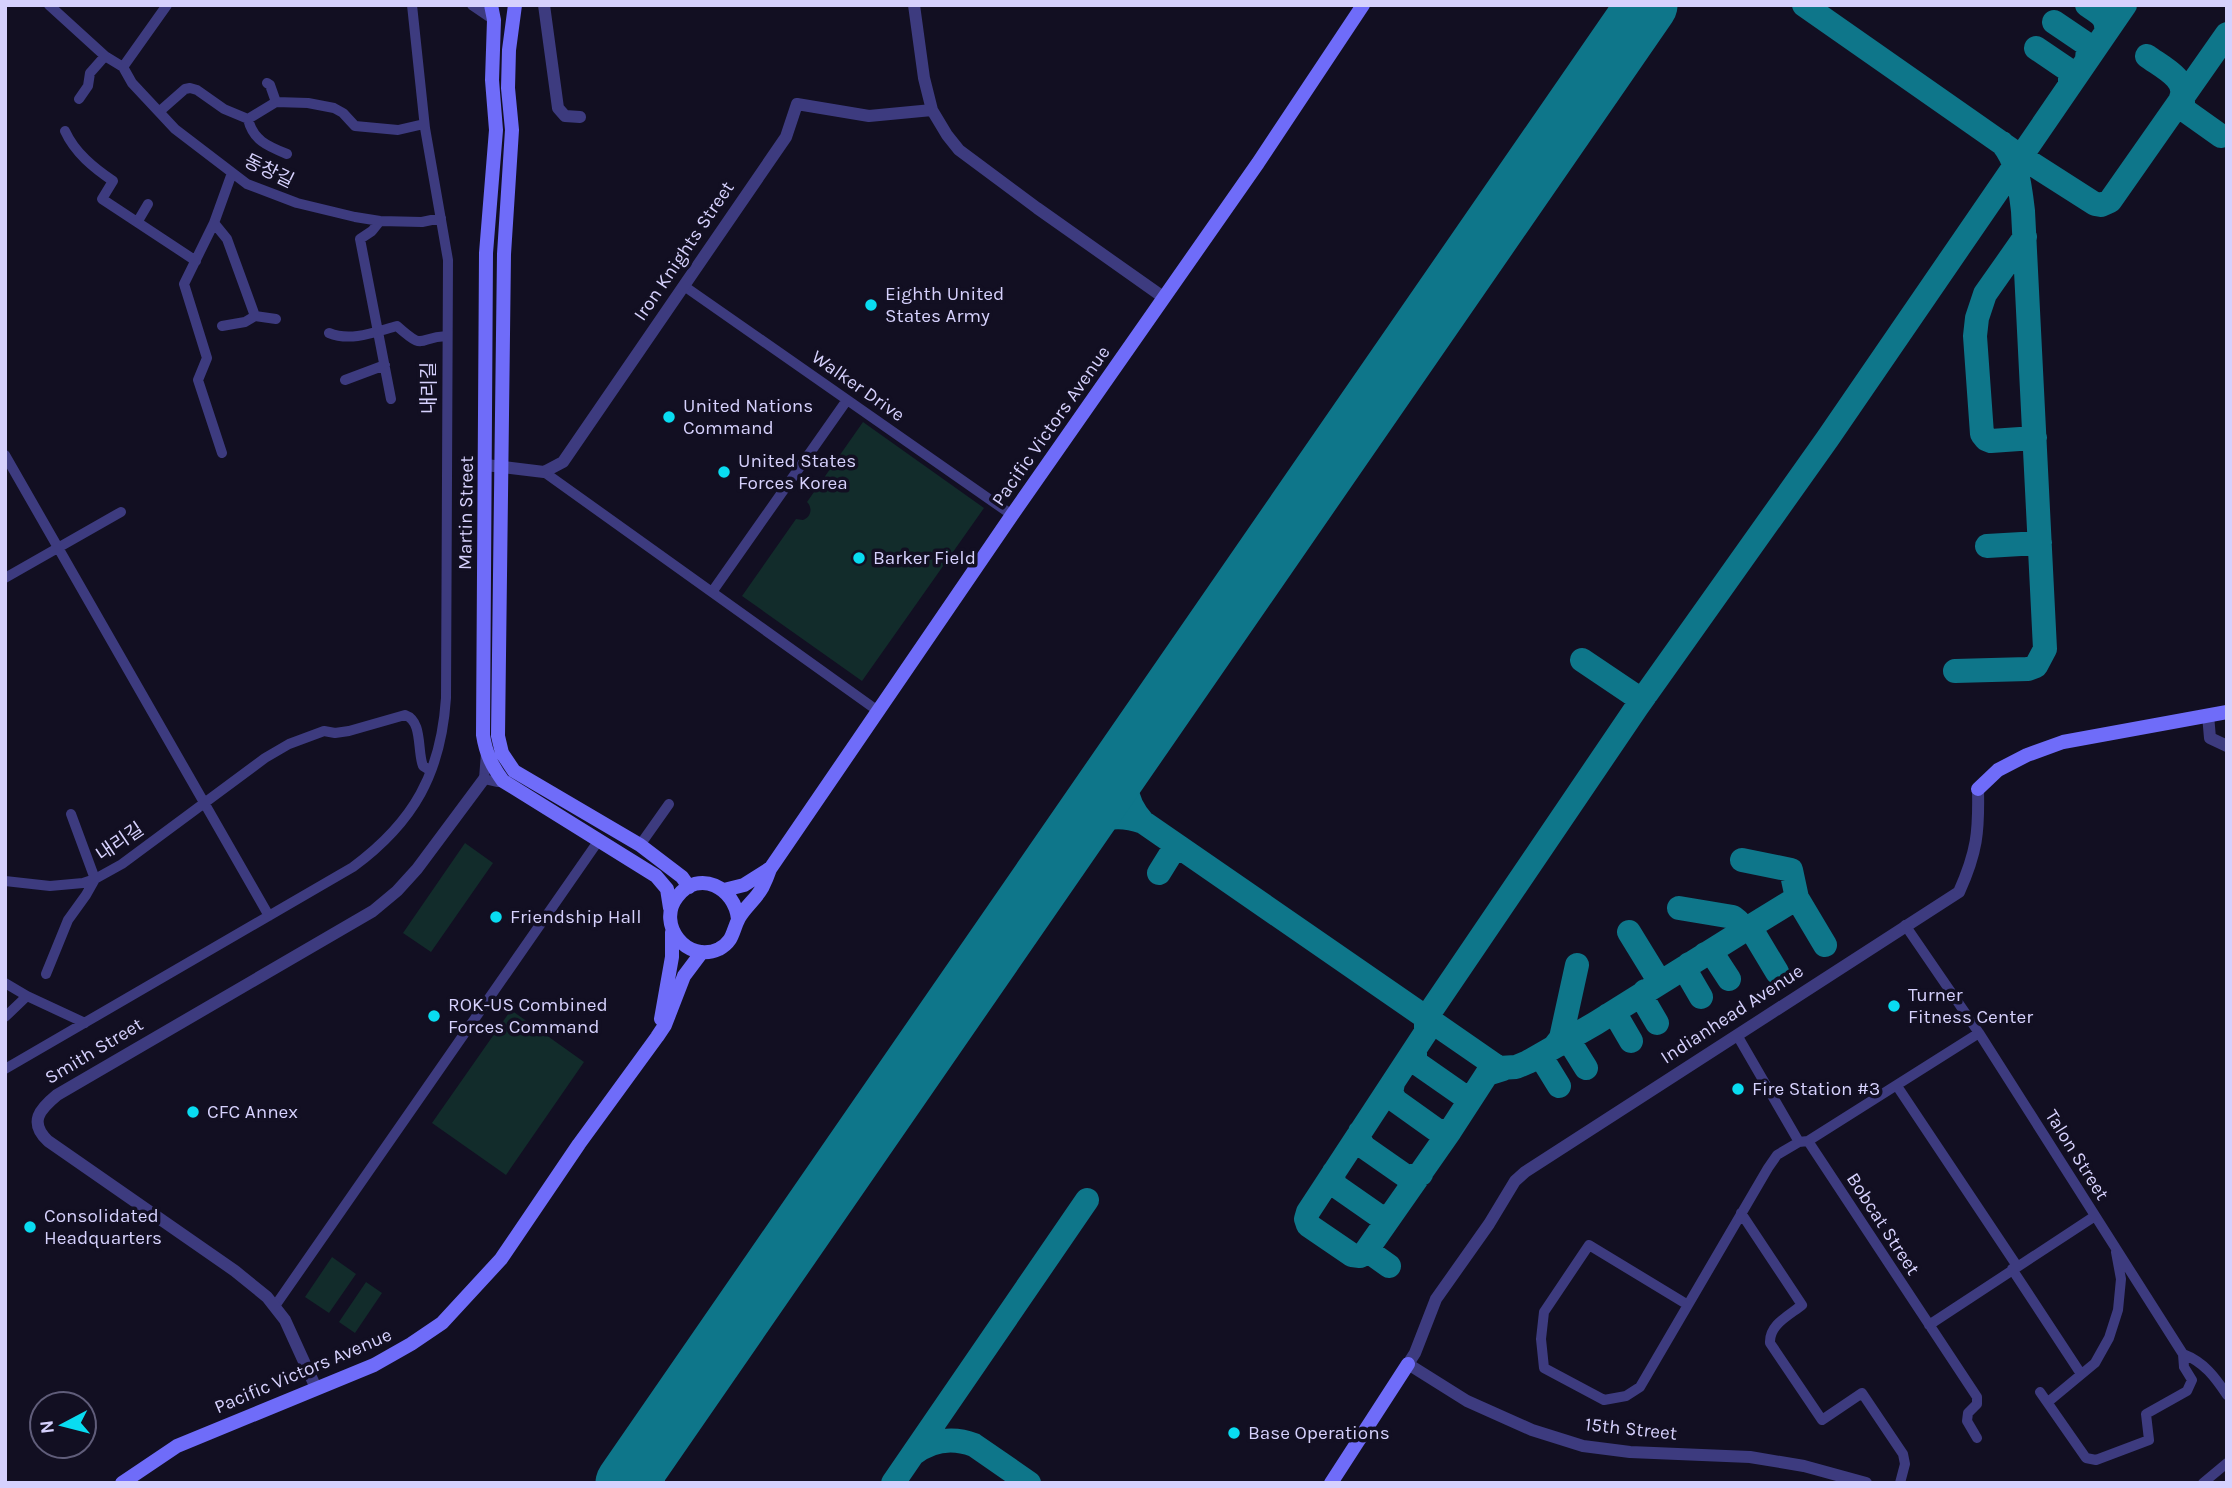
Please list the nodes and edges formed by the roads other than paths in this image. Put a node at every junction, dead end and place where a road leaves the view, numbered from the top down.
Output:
1 (49, 5) edge
2 (167, 5) edge
3 (412, 5) edge
4 (472, 5) edge
5 (515, 5) edge
6 (544, 5) edge
7 (914, 5) edge
8 (1363, 5) edge
9 (493, 12) edge
10 (105, 56) junction
11 (123, 67) junction
12 (267, 83) dead end
13 (79, 99) dead end
14 (276, 102) junction
15 (932, 110) junction
16 (160, 111) junction
17 (580, 117) dead end
18 (248, 119) junction
19 (424, 124) junction
20 (65, 131) dead end
21 (287, 154) dead end
22 (232, 173) junction
23 (148, 204) dead end
24 (441, 218) junction
25 (138, 221) junction
26 (380, 222) junction
27 (214, 223) junction
28 (195, 261) junction
29 (684, 286) junction
30 (1163, 297) junction
31 (255, 316) junction
32 (276, 319) dead end
33 (222, 326) dead end
34 (378, 332) junction
35 (329, 333) dead end
36 (447, 336) junction
37 (385, 365) junction
38 (345, 380) dead end
39 (391, 399) dead end
40 (847, 400) junction
41 (222, 453) dead end
42 (5, 455) edge
43 (486, 466) junction
44 (502, 468) junction
45 (544, 472) junction
46 (121, 512) dead end
47 (1012, 515) junction
48 (58, 549) junction
49 (5, 579) edge
50 (712, 592) junction
51 (878, 711) junction
52 (2227, 712) edge
53 (2208, 715) junction
54 (2227, 746) edge
55 (486, 752) junction
56 (432, 771) junction
57 (484, 779) junction
58 (503, 781) junction
59 (1978, 789) joint
60 (205, 803) junction
61 (668, 804) dead end
62 (71, 814) dead end
63 (599, 841) junction
64 (640, 845) junction
65 (770, 869) junction
66 (95, 879) junction
67 (5, 881) edge
68 (689, 887) junction
69 (724, 890) junction
70 (670, 913) junction
71 (269, 916) junction
72 (738, 919) junction
73 (1905, 925) junction
74 (672, 930) junction
75 (702, 952) junction
76 (46, 974) dead end
77 (5, 983) edge
78 (27, 996) junction
79 (5, 1017) edge
80 (85, 1023) junction
81 (1979, 1033) junction
82 (1737, 1035) junction
83 (657, 1037) junction
84 (5, 1069) edge
85 (1897, 1086) junction
86 (1804, 1141) junction
87 (1741, 1213) junction
88 (2095, 1216) junction
89 (2116, 1248) junction
90 (2015, 1268) junction
91 (1688, 1305) junction
92 (275, 1306) junction
93 (1929, 1325) junction
94 (2183, 1354) junction
95 (1408, 1364) junction
96 (2081, 1374) junction
97 (316, 1388) junction
98 (2040, 1392) dead end
99 (2227, 1395) edge
100 (2048, 1402) junction
101 (1977, 1438) dead end
102 (2227, 1463) edge
103 (122, 1483) edge
104 (1331, 1483) edge
105 (1866, 1483) edge
106 (1900, 1483) edge
107 (2203, 1483) edge

1 - 10 street, 동창길
2 - 11 street
3 - 19 street, 내리길
4 - 9 street
5 - 44 main road, Martin Street
6 - 17 street
7 - 15 street
8 - 30 main road, Pacific Victors Avenue
9 - 43 main road, Martin Street
10 - 11 street, 동창길
10 - 13 street
11 - 16 street, 동창길
12 - 14 street
14 - 18 street
14 - 19 street
15 - 29 street, Iron Knights Street
15 - 30 street
16 - 18 street
16 - 22 street, 동창길
18 - 21 street
19 - 24 street, 내리길
20 - 25 street
22 - 26 street, 동창길
22 - 27 street
23 - 25 street
24 - 26 street, 동창길
24 - 36 street, 내리길
25 - 28 street
26 - 34 street
27 - 28 street
27 - 31 street
28 - 41 street
29 - 40 street, Walker Drive
29 - 45 street, Iron Knights Street
30 - 47 main road, Pacific Victors Avenue
31 - 32 street
31 - 33 street
34 - 35 street
34 - 36 street
34 - 37 street
36 - 56 street, 내리길
37 - 38 street
37 - 39 street
40 - 47 street, Walker Drive
40 - 50 street
42 - 48 street
43 - 44 street
43 - 55 main road, Martin Street
44 - 45 street
44 - 64 main road, Martin Street
45 - 50 street
46 - 48 street
47 - 51 main road, Pacific Victors Avenue
48 - 49 street
48 - 60 street
50 - 51 street
51 - 65 main road, Pacific Victors Avenue
52 - 53 main road, Indianhead Avenue
53 - 54 street
53 - 59 main road, Indianhead Avenue
55 - 57 street
55 - 58 main road, Martin Street
56 - 60 street, 내리길
56 - 71 street, 내리길
57 - 58 street
57 - 92 street, Smith Street
58 - 63 main road, Martin Street
59 - 73 street, Indianhead Avenue
60 - 66 street, 내리길
60 - 71 street
61 - 64 street
62 - 66 street
63 - 70 main road, Martin Street
63 - 92 street
64 - 68 main road, Martin Street
65 - 69 main road
65 - 72 main road, Pacific Victors Avenue
66 - 67 street, 내리길
66 - 76 street
68 - 69 main road
68 - 70 main road
69 - 72 main road
70 - 74 main road
71 - 80 street, 내리길
72 - 75 main road
73 - 81 street, Talon Street
73 - 82 street, Indianhead Avenue
74 - 75 main road
74 - 83 main road
75 - 83 main road, Pacific Victors Avenue
77 - 78 street
78 - 79 street
78 - 80 street
80 - 84 street, 내리길
81 - 85 street
81 - 88 street, Talon Street
82 - 86 street, Bobcat Street
82 - 95 street, Indianhead Avenue
83 - 97 main road, Pacific Victors Avenue
85 - 86 street
85 - 90 street
86 - 87 street
86 - 93 street, Bobcat Street
87 - 91 street
87 - 106 street
88 - 89 street, Talon Street
88 - 90 street
89 - 94 street, Talon Street
89 - 96 street
90 - 93 street
90 - 96 street
91 - 91 street
92 - 97 street, Smith Street
93 - 101 street, Bobcat Street
94 - 99 street, Talon Street
94 - 100 street
95 - 104 main road, Indianhead Avenue
95 - 105 street, 15th Street
96 - 100 street
97 - 103 main road, Pacific Victors Avenue
98 - 100 street
102 - 107 street

